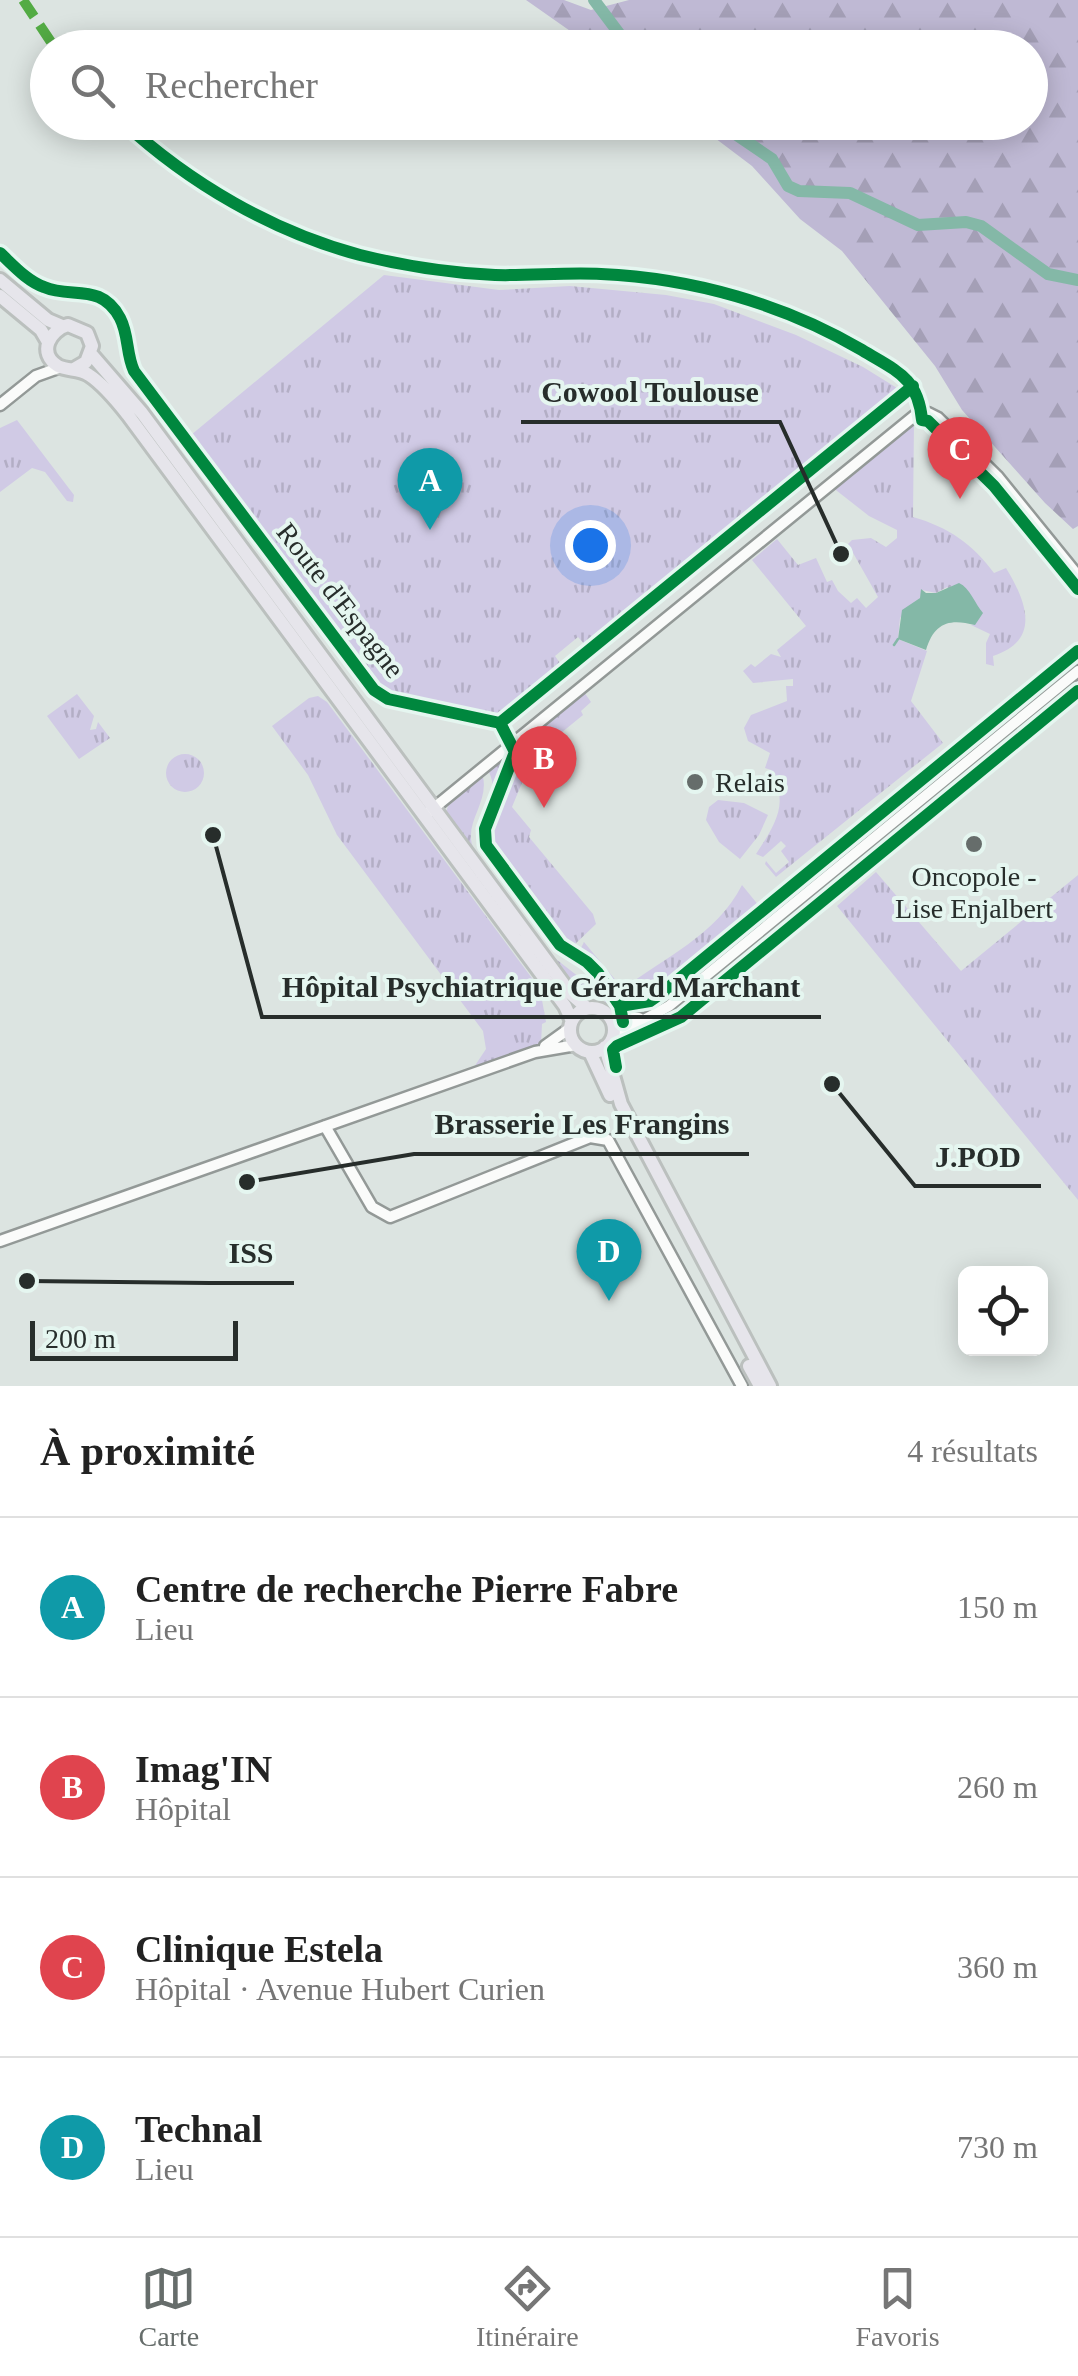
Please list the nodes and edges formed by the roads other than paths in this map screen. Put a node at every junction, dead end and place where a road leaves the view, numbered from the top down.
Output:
1 (0, 280) edge
2 (0, 296) edge
3 (62, 326) junction
4 (48, 348) junction
5 (91, 354) junction
6 (68, 368) junction
7 (36, 376) junction
8 (0, 405) edge
9 (1078, 576) edge
10 (272, 610) junction
11 (1078, 671) edge
12 (305, 676) dead end
13 (429, 812) junction
14 (586, 1008) junction
15 (610, 1018) junction
16 (646, 1018) junction
17 (571, 1024) junction
18 (609, 1042) junction
19 (576, 1045) junction
20 (536, 1052) junction
21 (590, 1052) junction
22 (330, 1124) junction
23 (0, 1241) edge
24 (742, 1386) edge
25 (760, 1386) edge
26 (770, 1386) edge

1 - 3 main road
2 - 4 main road
3 - 4 main road
3 - 5 main road
4 - 6 main road
4 - 7 street
5 - 6 main road
5 - 13 main road, Route d'Espagne
6 - 7 street
6 - 10 main road, Route d'Espagne
7 - 8 street
9 - 13 street
10 - 12 main road
10 - 13 main road, Route d'Espagne
11 - 16 street
13 - 14 main road, Route d'Espagne
13 - 17 main road, Route d'Espagne
14 - 15 main road
14 - 17 main road
15 - 16 street
15 - 18 main road
16 - 18 street
17 - 19 main road
17 - 20 street
18 - 21 main road
18 - 26 main road
19 - 20 street
19 - 21 main road
20 - 22 street
21 - 25 main road
22 - 23 street
22 - 24 street

